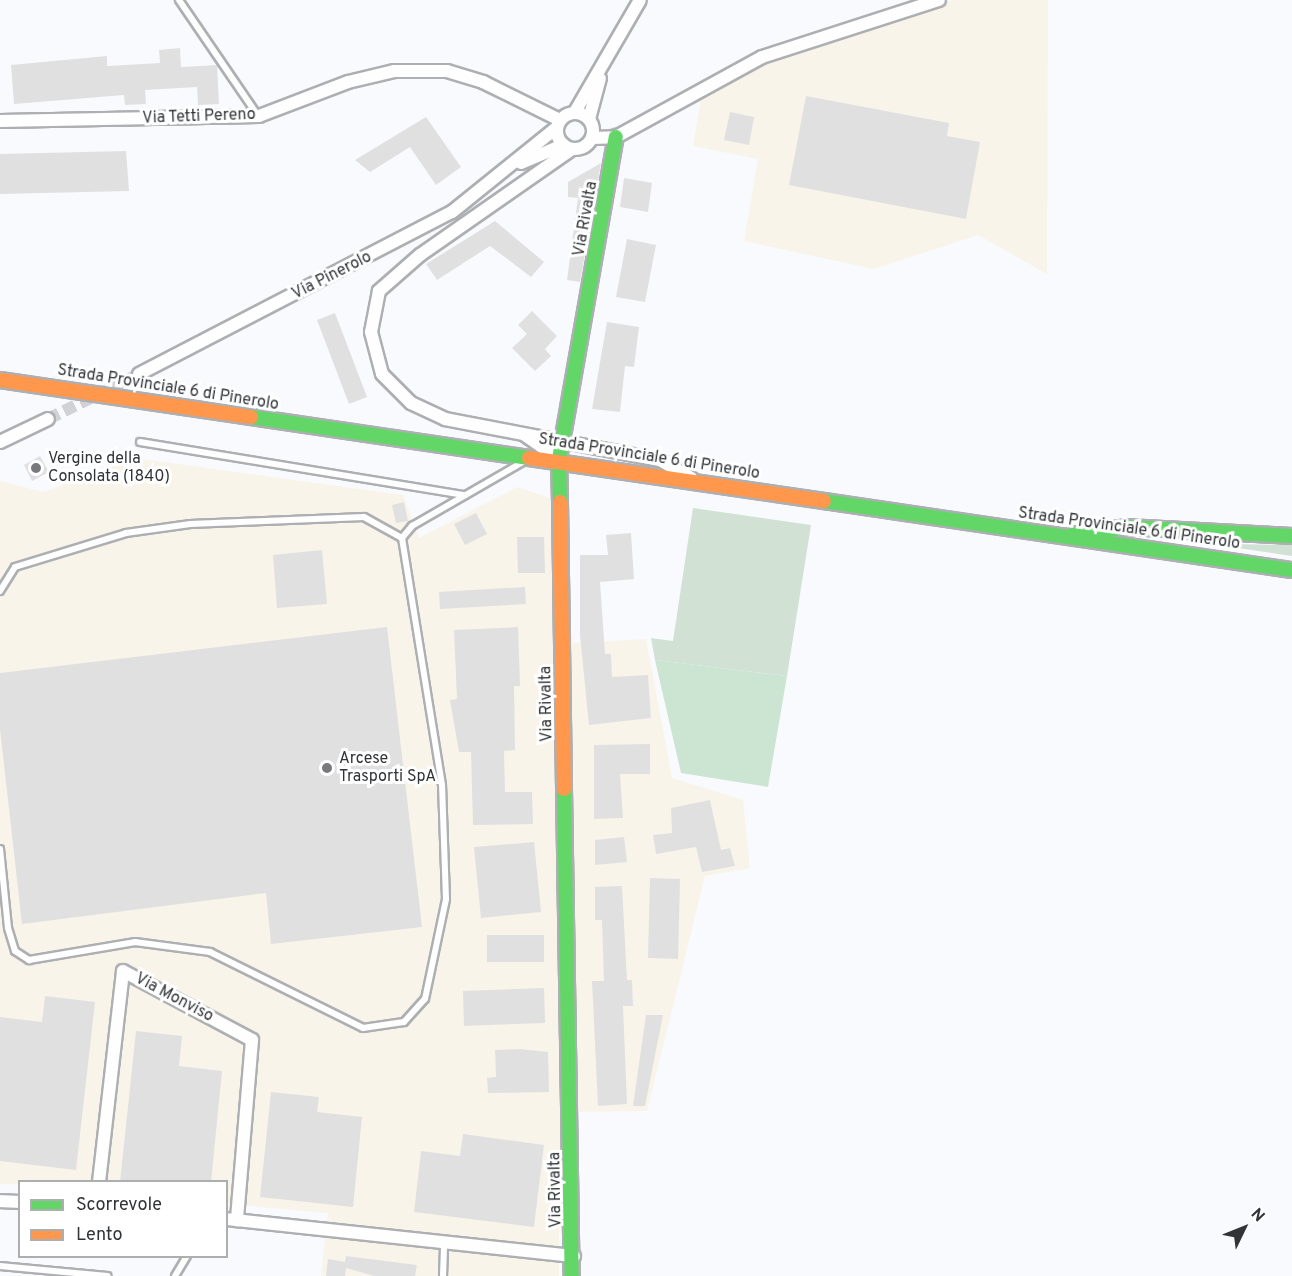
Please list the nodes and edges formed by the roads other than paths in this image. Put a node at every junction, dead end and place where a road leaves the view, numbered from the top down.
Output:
1 (179, 0) edge
2 (640, 0) edge
3 (939, 0) edge
4 (600, 77) junction
5 (575, 112) junction
6 (259, 116) junction
7 (0, 121) edge
8 (558, 124) junction
9 (591, 129) junction
10 (622, 134) junction
11 (567, 147) junction
12 (517, 165) junction
13 (139, 374) tunnel mouth
14 (0, 380) edge
15 (48, 419) tunnel mouth
16 (524, 434) junction
17 (563, 438) junction
18 (0, 442) edge
19 (140, 442) dead end
20 (533, 456) junction
21 (559, 459) junction
22 (698, 482) junction
23 (465, 495) junction
24 (1292, 536) edge
25 (1064, 537) junction
26 (402, 538) junction
27 (1292, 570) edge
28 (0, 591) edge
29 (0, 849) edge
30 (99, 1180) edge
31 (0, 1201) edge
32 (18, 1202) edge
33 (232, 1220) edge
34 (444, 1243) junction
35 (574, 1256) junction
36 (186, 1258) edge
37 (0, 1266) edge
38 (108, 1276) edge
39 (175, 1276) edge
40 (442, 1276) edge
41 (572, 1276) edge

1 - 6 lane
2 - 4 street
3 - 10 street
4 - 5 street
4 - 9 street
5 - 8 street, Via Pinerolo
5 - 9 street
6 - 7 street, Via Tetti Pereno
6 - 8 street, Via Tetti Pereno
8 - 11 street
8 - 12 street, Via Pinerolo
9 - 10 street
9 - 11 street
10 - 17 main road, Via Rivalta
11 - 12 street, Via Pinerolo
11 - 16 street
12 - 13 street, Via Pinerolo
14 - 20 main road, Strada Provinciale 6 di Pinerolo
15 - 18 street
16 - 17 street
16 - 21 street
17 - 21 main road, Via Rivalta
17 - 22 street
19 - 23 lane
20 - 21 main road, Strada Provinciale 6 di Pinerolo
20 - 23 lane
21 - 22 main road, Strada Provinciale 6 di Pinerolo
21 - 35 main road, Via Rivalta
22 - 25 main road, Strada Provinciale 6 di Pinerolo
23 - 26 lane
24 - 25 main road
25 - 27 main road, Strada Provinciale 6 di Pinerolo
26 - 28 lane
26 - 29 lane
30 - 33 street, Via Monviso
31 - 32 street
33 - 34 street, Via Monviso
34 - 35 street, Via Monviso
34 - 40 lane
35 - 41 main road, Via Rivalta
36 - 39 lane
37 - 38 lane

